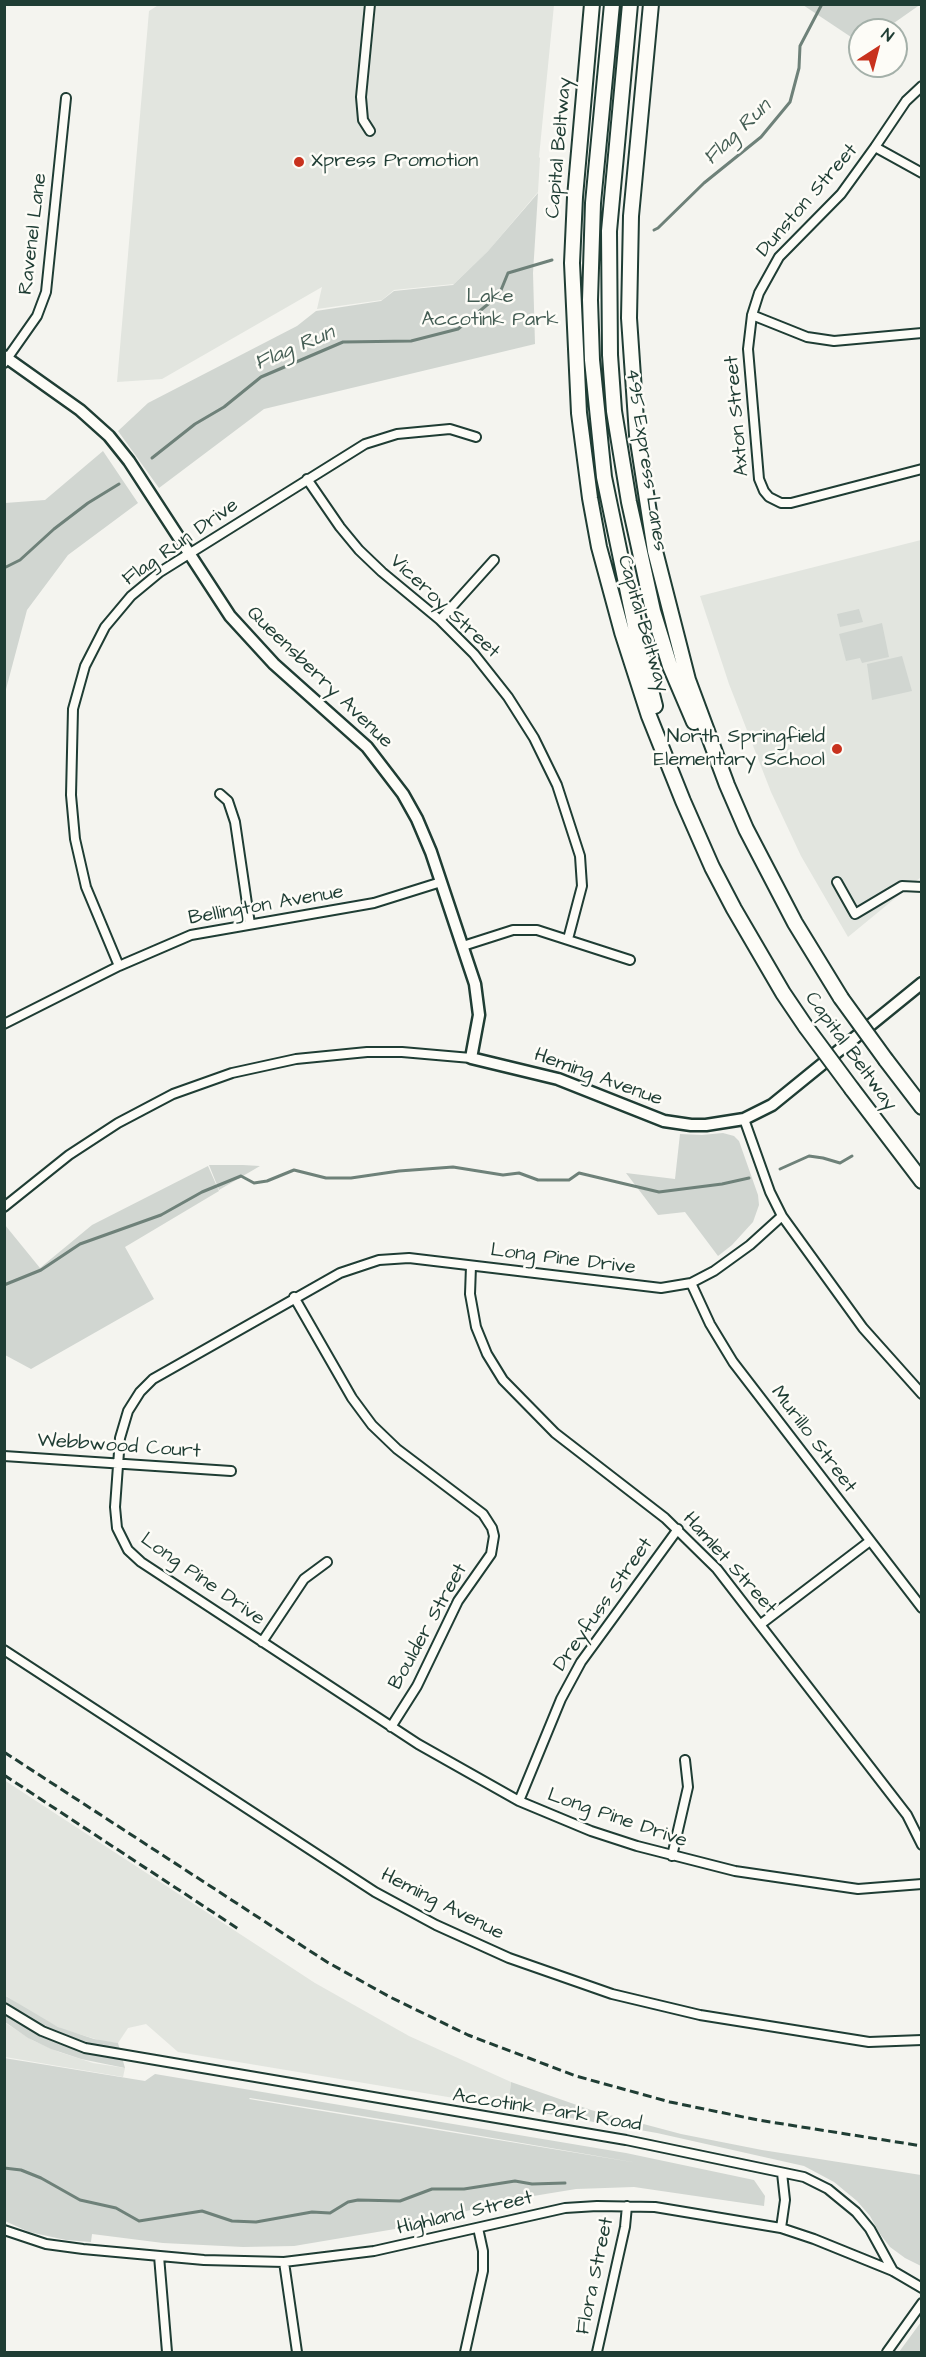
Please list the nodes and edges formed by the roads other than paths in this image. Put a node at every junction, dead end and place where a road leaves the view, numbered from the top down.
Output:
1 (370, 4) edge
2 (592, 4) edge
3 (612, 4) edge
4 (630, 4) edge
5 (651, 4) edge
6 (921, 86) edge
7 (66, 98) dead end
8 (370, 131) dead end
9 (875, 147) junction
10 (921, 173) edge
11 (752, 315) junction
12 (921, 333) edge
13 (5, 359) edge
14 (476, 437) dead end
15 (921, 469) edge
16 (307, 479) junction
17 (188, 554) junction
18 (494, 560) dead end
19 (440, 620) junction
20 (220, 794) dead end
21 (683, 801) junction
22 (747, 829) junction
23 (441, 882) junction
24 (837, 882) dead end
25 (921, 887) edge
26 (250, 924) junction
27 (568, 939) junction
28 (463, 946) junction
29 (630, 960) dead end
30 (119, 966) junction
31 (921, 983) edge
32 (4, 1024) edge
33 (471, 1058) junction
34 (921, 1107) edge
35 (744, 1119) junction
36 (921, 1180) edge
37 (4, 1207) edge
38 (782, 1216) junction
39 (471, 1266) junction
40 (691, 1283) junction
41 (294, 1297) junction
42 (921, 1395) edge
43 (4, 1456) edge
44 (118, 1464) junction
45 (231, 1471) dead end
46 (678, 1529) junction
47 (870, 1541) junction
48 (327, 1562) dead end
49 (921, 1608) edge
50 (761, 1624) junction
51 (262, 1642) junction
52 (4, 1650) edge
53 (391, 1727) junction
54 (685, 1760) dead end
55 (519, 1801) junction
56 (921, 1845) edge
57 (672, 1856) junction
58 (921, 1884) edge
59 (4, 2008) edge
60 (921, 2040) edge
61 (782, 2173) junction
62 (627, 2206) junction
63 (478, 2228) junction
64 (781, 2228) junction
65 (4, 2230) edge
66 (159, 2256) junction
67 (284, 2262) junction
68 (893, 2271) junction
69 (921, 2289) edge
70 (921, 2303) edge
71 (167, 2352) edge
72 (297, 2352) edge
73 (465, 2352) edge
74 (597, 2352) edge
75 (887, 2352) edge

1 - 8 street
2 - 21 highway, Capital Beltway
3 - 21 highway, 495 Express Lanes
4 - 22 highway, 495 Express Lanes
5 - 22 highway, Capital Beltway
6 - 9 street, Dunston Street
7 - 13 street, Ravenel Lane
9 - 10 street
9 - 11 street, Dunston Street
11 - 12 street
11 - 15 street, Axton Street
13 - 17 street, Queensberry Avenue
14 - 16 street, Flag Run Drive
16 - 17 street, Flag Run Drive
16 - 19 street, Viceroy Street
17 - 23 street, Queensberry Avenue
17 - 30 street, Flag Run Drive
18 - 19 street
19 - 27 street, Viceroy Street
20 - 26 street
21 - 36 highway, Capital Beltway, bridge
22 - 34 highway, Capital Beltway, bridge
23 - 26 street, Bellington Avenue
23 - 28 street, Queensberry Avenue
24 - 25 street
26 - 30 street, Bellington Avenue
27 - 28 street
27 - 29 street
28 - 33 street, Queensberry Avenue
30 - 32 street, Bellington Avenue
31 - 35 street, Heming Avenue
33 - 35 street, Heming Avenue
33 - 37 street, Heming Avenue
35 - 38 street
38 - 40 street, Long Pine Drive
38 - 42 street
39 - 40 street, Long Pine Drive
39 - 41 street, Long Pine Drive
39 - 46 street, Hamlet Street
40 - 47 street, Murillo Street
41 - 44 street, Long Pine Drive
41 - 53 street, Boulder Street
43 - 44 street, Webbwood Court
44 - 45 street, Webbwood Court
44 - 51 street, Long Pine Drive
46 - 50 street, Hamlet Street
46 - 55 street, Dreyfuss Street
47 - 49 street, Murillo Street
47 - 50 street
48 - 51 street
50 - 56 street, Hamlet Street
51 - 53 street, Long Pine Drive
52 - 60 street, Heming Avenue
53 - 55 street, Long Pine Drive
54 - 57 street
55 - 57 street, Long Pine Drive
57 - 58 street, Long Pine Drive
59 - 61 street, Accotink Park Road
61 - 64 street
61 - 68 street, Accotink Park Road
62 - 63 street, Highland Street
62 - 64 street, Highland Street
62 - 74 street, Flora Street
63 - 67 street, Highland Street
63 - 73 street
64 - 68 street, Highland Street
65 - 66 street, Highland Street
66 - 67 street, Highland Street
66 - 71 street
67 - 72 street
68 - 69 street, Highland Street
70 - 75 street

